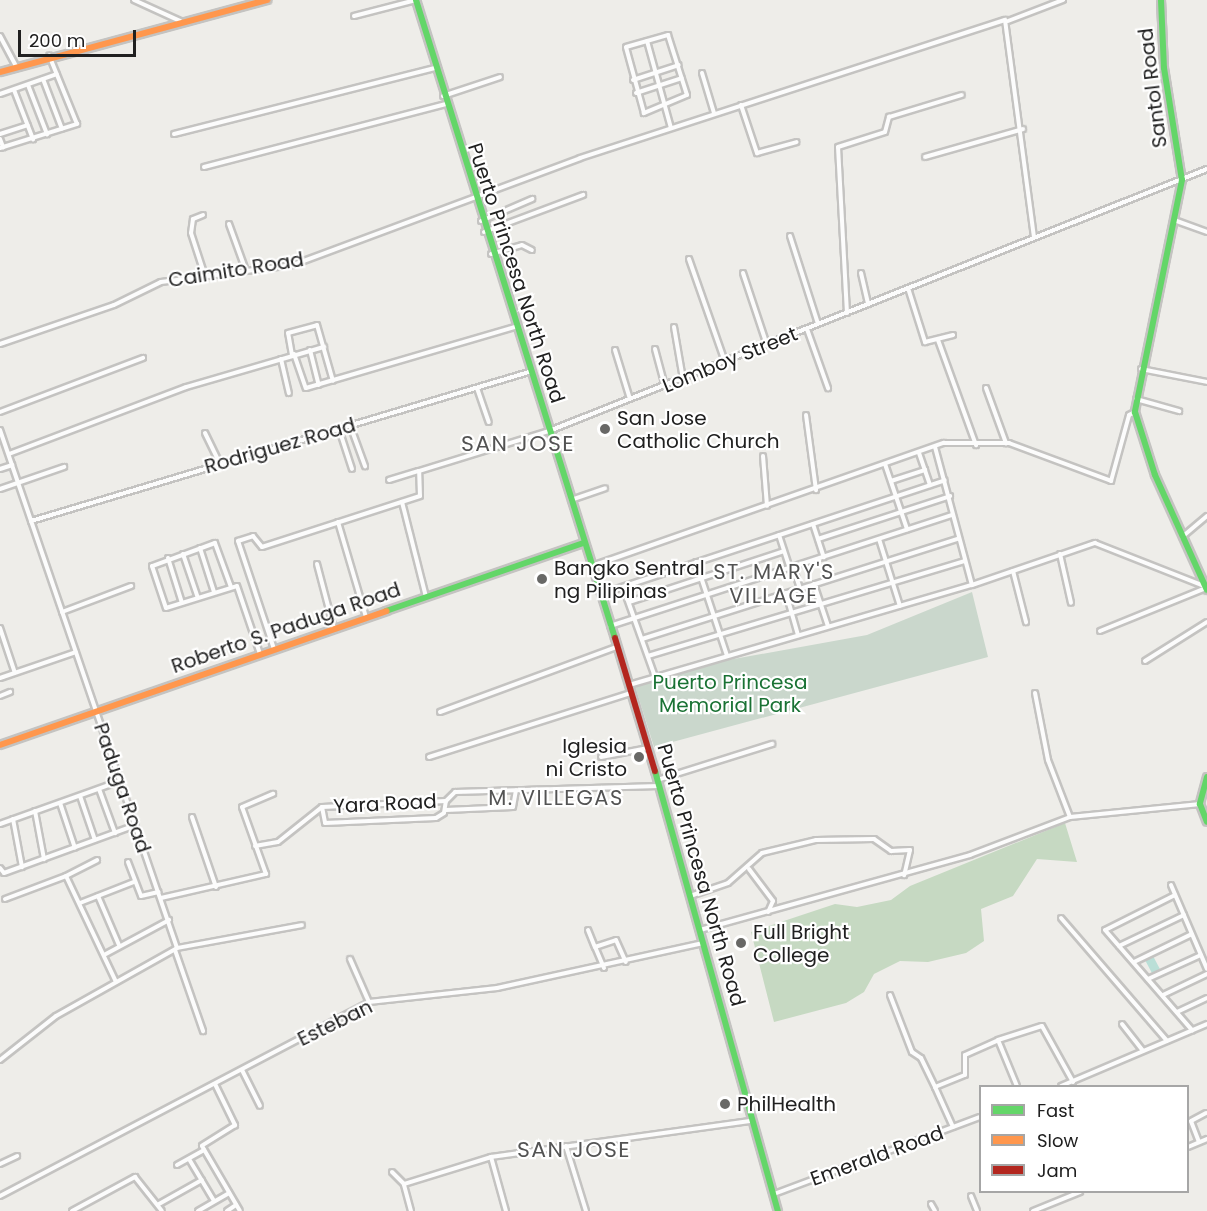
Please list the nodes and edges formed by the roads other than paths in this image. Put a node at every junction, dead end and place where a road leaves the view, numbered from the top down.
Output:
1 (134, 0) edge
2 (267, 0) edge
3 (416, 0) edge
4 (1063, 0) edge
5 (1161, 0) edge
6 (354, 16) dead end
7 (181, 21) junction
8 (1008, 21) junction
9 (0, 36) edge
10 (647, 41) junction
11 (49, 54) junction
12 (679, 65) junction
13 (16, 66) junction
14 (434, 68) junction
15 (0, 72) edge
16 (656, 73) junction
17 (702, 73) dead end
18 (57, 74) junction
19 (500, 77) dead end
20 (682, 78) junction
21 (43, 79) junction
22 (633, 80) junction
23 (28, 85) junction
24 (659, 86) junction
25 (14, 90) junction
26 (636, 93) junction
27 (0, 94) edge
28 (962, 95) dead end
29 (442, 96) junction
30 (445, 104) junction
31 (741, 105) junction
32 (665, 107) junction
33 (714, 113) junction
34 (28, 125) junction
35 (671, 128) junction
36 (62, 129) junction
37 (1023, 129) junction
38 (0, 134) edge
39 (47, 134) junction
40 (174, 134) dead end
41 (0, 139) edge
42 (33, 139) junction
43 (797, 142) dead end
44 (2, 147) edge
45 (925, 157) dead end
46 (204, 167) dead end
47 (1207, 169) edge
48 (1182, 180) junction
49 (583, 195) dead end
50 (532, 199) dead end
51 (474, 200) junction
52 (203, 215) dead end
53 (1173, 220) junction
54 (481, 221) junction
55 (229, 224) dead end
56 (484, 232) junction
57 (1207, 232) edge
58 (790, 236) dead end
59 (1034, 237) junction
60 (532, 250) dead end
61 (491, 255) junction
62 (689, 259) dead end
63 (246, 271) junction
64 (743, 273) dead end
65 (861, 273) dead end
66 (206, 276) junction
67 (908, 288) junction
68 (868, 304) junction
69 (847, 313) junction
70 (818, 324) junction
71 (514, 327) junction
72 (674, 327) dead end
73 (807, 329) junction
74 (953, 335) dead end
75 (938, 340) junction
76 (0, 344) edge
77 (767, 345) junction
78 (324, 347) junction
79 (655, 349) dead end
80 (310, 350) junction
81 (615, 350) dead end
82 (293, 354) junction
83 (143, 358) dead end
84 (281, 359) junction
85 (725, 362) junction
86 (1141, 369) junction
87 (529, 372) junction
88 (683, 378) junction
89 (333, 381) junction
90 (1207, 382) edge
91 (319, 385) junction
92 (665, 386) junction
93 (477, 388) junction
94 (828, 388) dead end
95 (986, 388) dead end
96 (289, 393) dead end
97 (630, 399) junction
98 (1136, 399) junction
99 (1179, 411) dead end
100 (0, 412) edge
101 (1135, 412) junction
102 (806, 415) dead end
103 (489, 422) dead end
104 (350, 425) junction
105 (339, 429) junction
106 (0, 430) edge
107 (549, 431) junction
108 (206, 433) dead end
109 (1006, 443) junction
110 (976, 445) junction
111 (935, 447) junction
112 (919, 453) junction
113 (9, 454) junction
114 (763, 456) dead end
115 (220, 464) junction
116 (885, 464) junction
117 (12, 465) junction
118 (365, 466) dead end
119 (64, 467) dead end
120 (352, 469) dead end
121 (0, 470) edge
122 (925, 470) junction
123 (419, 471) junction
124 (389, 480) dead end
125 (945, 480) junction
126 (891, 481) junction
127 (19, 484) junction
128 (930, 485) junction
129 (605, 488) dead end
130 (0, 489) edge
131 (816, 490) junction
132 (896, 496) junction
133 (950, 496) junction
134 (570, 500) junction
135 (402, 502) junction
136 (767, 506) junction
137 (902, 512) junction
138 (951, 515) junction
139 (1207, 516) edge
140 (31, 521) junction
141 (338, 522) junction
142 (813, 524) junction
143 (908, 529) junction
144 (779, 535) junction
145 (1181, 538) junction
146 (818, 539) junction
147 (879, 539) junction
148 (958, 539) junction
149 (584, 543) junction
150 (200, 548) junction
151 (784, 551) junction
152 (183, 554) junction
153 (1060, 554) junction
154 (824, 557) junction
155 (168, 558) junction
156 (886, 561) junction
157 (965, 561) junction
158 (696, 562) junction
159 (317, 564) dead end
160 (591, 566) junction
161 (791, 567) junction
162 (1013, 572) junction
163 (702, 579) junction
164 (893, 582) junction
165 (814, 584) junction
166 (972, 585) junction
167 (131, 586) dead end
168 (231, 587) junction
169 (623, 587) junction
170 (800, 588) junction
171 (1206, 588) edge
172 (214, 592) junction
173 (786, 593) junction
174 (600, 594) junction
175 (707, 595) junction
176 (426, 597) junction
177 (198, 598) junction
178 (629, 602) junction
179 (182, 603) junction
180 (1071, 603) dead end
181 (821, 604) junction
182 (900, 606) junction
183 (62, 612) junction
184 (792, 613) junction
185 (714, 615) junction
186 (366, 617) junction
187 (635, 618) junction
188 (1026, 622) dead end
189 (1207, 622) edge
190 (610, 626) junction
191 (828, 626) junction
192 (0, 628) edge
193 (334, 629) junction
194 (1100, 632) dead end
195 (720, 634) junction
196 (798, 635) junction
197 (642, 639) junction
198 (617, 647) junction
199 (274, 649) junction
200 (76, 652) junction
201 (260, 654) junction
202 (648, 656) junction
203 (727, 656) junction
204 (1145, 660) dead end
205 (15, 673) junction
206 (655, 677) junction
207 (0, 678) edge
208 (629, 685) junction
209 (10, 692) dead end
210 (632, 693) junction
211 (1035, 693) dead end
212 (0, 696) edge
213 (95, 711) junction
214 (440, 712) dead end
215 (772, 744) dead end
216 (0, 745) edge
217 (648, 748) junction
218 (429, 757) dead end
219 (601, 757) dead end
220 (1207, 777) edge
221 (120, 781) junction
222 (658, 783) junction
223 (99, 789) junction
224 (516, 790) junction
225 (273, 794) dead end
226 (80, 796) junction
227 (446, 801) junction
228 (60, 803) junction
229 (1200, 804) junction
230 (322, 807) junction
231 (446, 810) junction
232 (35, 812) junction
233 (192, 817) dead end
234 (1070, 817) junction
235 (13, 819) junction
236 (1207, 822) edge
237 (0, 824) edge
238 (136, 825) junction
239 (115, 833) junction
240 (95, 840) junction
241 (255, 846) junction
242 (75, 848) junction
243 (44, 859) junction
244 (97, 860) dead end
245 (128, 862) dead end
246 (22, 867) junction
247 (0, 868) edge
248 (749, 869) junction
249 (904, 875) junction
250 (66, 876) junction
251 (134, 882) junction
252 (1171, 885) dead end
253 (216, 887) junction
254 (159, 892) junction
255 (1175, 895) junction
256 (98, 896) junction
257 (689, 896) junction
258 (161, 898) junction
259 (5, 899) dead end
260 (80, 903) junction
261 (768, 912) junction
262 (1184, 915) junction
263 (1060, 918) dead end
264 (169, 920) junction
265 (302, 925) dead end
266 (588, 930) dead end
267 (699, 931) junction
268 (1192, 934) junction
269 (702, 943) junction
270 (119, 945) junction
271 (1119, 946) junction
272 (595, 947) junction
273 (176, 949) junction
274 (104, 955) junction
275 (1201, 955) junction
276 (350, 959) dead end
277 (626, 962) junction
278 (1134, 962) junction
279 (604, 968) junction
280 (1207, 969) edge
281 (1207, 974) edge
282 (1148, 979) junction
283 (116, 982) junction
284 (890, 995) dead end
285 (1162, 995) junction
286 (1207, 998) edge
287 (369, 1002) junction
288 (1177, 1012) junction
289 (1122, 1024) dead end
290 (1207, 1024) edge
291 (1192, 1030) junction
292 (203, 1031) dead end
293 (998, 1040) junction
294 (1167, 1041) junction
295 (1143, 1051) junction
296 (0, 1060) edge
297 (242, 1070) junction
298 (1073, 1082) junction
299 (215, 1084) junction
300 (1017, 1085) edge
301 (1064, 1085) edge
302 (935, 1087) junction
303 (260, 1106) dead end
304 (1206, 1113) edge
305 (979, 1118) edge
306 (752, 1121) junction
307 (953, 1127) junction
308 (1207, 1139) edge
309 (1198, 1142) junction
310 (566, 1146) junction
311 (1189, 1146) edge
312 (204, 1150) junction
313 (17, 1156) dead end
314 (491, 1157) junction
315 (189, 1159) junction
316 (0, 1164) edge
317 (177, 1165) dead end
318 (392, 1172) dead end
319 (201, 1180) junction
320 (404, 1184) junction
321 (229, 1193) junction
322 (1075, 1193) edge
323 (774, 1194) junction
324 (971, 1196) dead end
325 (0, 1197) edge
326 (214, 1201) junction
327 (159, 1204) junction
328 (932, 1204) dead end
329 (236, 1205) junction
330 (72, 1211) edge
331 (162, 1211) edge
332 (198, 1211) edge
333 (227, 1211) edge
334 (240, 1211) edge
335 (411, 1211) edge
336 (506, 1211) edge
337 (586, 1211) edge
338 (778, 1211) edge
339 (935, 1211) edge
340 (977, 1211) edge
341 (1033, 1211) edge

1 - 7 street
2 - 7 street
3 - 6 street
3 - 14 street, Puerto Princesa North Road
4 - 8 street, Caimito Road
5 - 48 street, Santol Road
7 - 11 street
8 - 31 street, Caimito Road
8 - 37 street
9 - 13 street
10 - 12 street
10 - 16 street
10 - 22 street
11 - 13 street
11 - 18 street
12 - 16 street
12 - 20 street
13 - 15 street
14 - 29 street, Puerto Princesa North Road
14 - 40 street
16 - 22 street
16 - 24 street
17 - 33 street
18 - 21 street
18 - 36 street
19 - 29 street
20 - 24 street
20 - 32 street
21 - 23 street
21 - 36 street
22 - 26 street
23 - 25 street
23 - 39 street
24 - 26 street
24 - 32 street
25 - 27 street
25 - 34 street
26 - 32 street
28 - 69 street
29 - 30 street, Puerto Princesa North Road
30 - 46 street
30 - 51 street, Puerto Princesa North Road
31 - 33 street, Caimito Road
31 - 43 street
32 - 35 street
33 - 35 street, Caimito Road
34 - 38 street
34 - 42 street
35 - 51 street, Caimito Road
36 - 39 street
37 - 45 street
37 - 59 street
39 - 42 street
41 - 44 street
42 - 44 street
47 - 48 street
48 - 53 street
48 - 59 street, Lomboy Street
49 - 56 street
50 - 54 street
51 - 54 street, Puerto Princesa North Road
51 - 63 street, Caimito Road
52 - 66 street
53 - 57 street
53 - 86 street
54 - 56 street, Puerto Princesa North Road
55 - 63 street
56 - 61 street, Puerto Princesa North Road
58 - 70 street
59 - 67 street, Lomboy Street
60 - 61 street
61 - 71 street, Puerto Princesa North Road
62 - 85 street
63 - 66 street, Caimito Road
64 - 77 street
65 - 68 street
66 - 76 street, Caimito Road
67 - 68 street, Lomboy Street
67 - 75 street
68 - 69 street, Lomboy Street
69 - 70 street, Lomboy Street
70 - 73 street, Lomboy Street
71 - 87 street, Puerto Princesa North Road
71 - 89 street
72 - 88 street
73 - 77 street, Lomboy Street
73 - 94 street
74 - 75 street
75 - 110 street
77 - 85 street, Lomboy Street
78 - 80 street
78 - 82 street
78 - 89 street
79 - 92 street
80 - 82 street
80 - 91 street
81 - 97 street
82 - 84 street
82 - 91 street
83 - 100 street
84 - 96 street
84 - 113 street
85 - 88 street, Lomboy Street
86 - 90 street
86 - 98 street
87 - 93 street, Rodriguez Road
87 - 107 street, Puerto Princesa North Road
88 - 92 street, Lomboy Street
89 - 91 street
92 - 97 street, Lomboy Street
93 - 103 street
93 - 104 street, Rodriguez Road
95 - 109 street
97 - 107 street, Lomboy Street
98 - 99 street
98 - 101 street
101 - 109 street
101 - 145 street
102 - 131 street
104 - 105 street, Rodriguez Road
104 - 118 street
105 - 115 street, Rodriguez Road
105 - 120 street
106 - 113 street, Paduga Road
107 - 123 street, Lomboy Street
107 - 134 street, Puerto Princesa North Road
108 - 115 street
109 - 110 street
110 - 111 street
111 - 112 street
111 - 125 street
112 - 116 street
112 - 122 street
113 - 117 street, Paduga Road
114 - 136 street
115 - 140 street, Rodriguez Road
116 - 126 street
116 - 131 street
117 - 121 street
117 - 127 street, Paduga Road
119 - 127 street
122 - 126 street
122 - 128 street
123 - 124 street, Lomboy Street
123 - 135 street
125 - 128 street
125 - 133 street
126 - 132 street
127 - 130 street
127 - 140 street, Paduga Road
128 - 132 street
129 - 134 street
131 - 136 street
132 - 137 street
132 - 142 street
133 - 137 street
133 - 138 street
134 - 149 street, Puerto Princesa North Road
135 - 141 street
135 - 176 street
136 - 160 street
137 - 143 street
137 - 146 street
138 - 143 street
138 - 148 street
139 - 145 street
140 - 183 street, Paduga Road
141 - 186 street
141 - 199 street
142 - 144 street
142 - 146 street
143 - 147 street
144 - 151 street
144 - 158 street
145 - 171 street
146 - 154 street
147 - 154 street
147 - 156 street
148 - 156 street
148 - 157 street
149 - 160 street, Puerto Princesa North Road
149 - 176 street, Roberto S. Paduga Road
150 - 152 street
150 - 168 street
150 - 172 street
151 - 161 street
151 - 163 street
152 - 155 street
152 - 177 street
153 - 162 street
153 - 171 street
153 - 180 street
154 - 161 street
155 - 179 street
155 - 179 street
156 - 164 street
156 - 165 street
157 - 164 street
157 - 166 street
158 - 163 street
158 - 169 street
159 - 193 street
160 - 174 street, Puerto Princesa North Road
161 - 170 street
161 - 175 street
162 - 166 street
162 - 188 street
163 - 175 street
163 - 178 street
164 - 181 street
164 - 182 street
165 - 170 street
165 - 181 street
166 - 182 street
167 - 183 street
168 - 172 street
168 - 201 street
169 - 174 street
169 - 178 street
170 - 173 street
171 - 194 street
172 - 177 street
173 - 184 street
173 - 185 street
174 - 190 street, Puerto Princesa North Road
175 - 185 street
175 - 187 street
176 - 186 street, Roberto S. Paduga Road
177 - 179 street
178 - 187 street
181 - 184 street
181 - 191 street
182 - 191 street
183 - 200 street, Paduga Road
184 - 195 street
184 - 196 street
185 - 195 street
185 - 197 street
186 - 193 street, Roberto S. Paduga Road
187 - 190 street
187 - 197 street
189 - 204 street
190 - 198 street, Puerto Princesa North Road
191 - 196 street
192 - 205 street
193 - 199 street, Roberto S. Paduga Road
195 - 202 street
195 - 203 street
196 - 203 street
197 - 202 street
198 - 208 street, Puerto Princesa North Road
198 - 214 street
199 - 201 street, Roberto S. Paduga Road
200 - 205 street
200 - 213 street, Paduga Road
201 - 213 street, Roberto S. Paduga Road
202 - 206 street
203 - 206 street
205 - 207 street
206 - 208 street
208 - 210 street, Puerto Princesa North Road
209 - 212 street
210 - 217 street, Puerto Princesa North Road
210 - 218 street
211 - 234 street
213 - 216 street, Roberto S. Paduga Road
213 - 221 street, Paduga Road
215 - 222 street, Yara Road
217 - 219 street
217 - 222 street, Puerto Princesa North Road
220 - 229 street
221 - 223 street
221 - 238 street, Paduga Road
222 - 224 street, Yara Road
222 - 257 street, Puerto Princesa North Road
223 - 226 street
223 - 239 street
224 - 227 street, Yara Road
224 - 231 street
225 - 241 street
226 - 228 street
226 - 240 street
227 - 230 street, Yara Road
227 - 231 street
228 - 232 street
228 - 242 street
229 - 234 street
229 - 236 street
230 - 231 street
230 - 241 street
232 - 235 street
232 - 243 street
233 - 253 street
234 - 249 street
235 - 237 street
235 - 246 street
238 - 239 street
238 - 254 street, Paduga Road
239 - 240 street
240 - 242 street
241 - 253 street
242 - 243 street
243 - 246 street
244 - 250 street
245 - 251 street
246 - 247 street
248 - 249 street
248 - 257 street
248 - 261 street
249 - 261 street
250 - 259 street
250 - 260 street
251 - 254 street
251 - 256 street
252 - 255 street
253 - 258 street
254 - 258 street, Paduga Road
255 - 262 street
255 - 271 street
256 - 260 street
256 - 270 street
257 - 267 street, Puerto Princesa North Road
258 - 264 street, Paduga Road
260 - 274 street
261 - 267 street
262 - 268 street
262 - 271 street
263 - 294 street
264 - 270 street
264 - 273 street, Paduga Road
265 - 273 street
266 - 272 street
267 - 269 street, Puerto Princesa North Road
268 - 275 street
268 - 278 street
269 - 277 street, Esteban
269 - 306 street, Puerto Princesa North Road
270 - 274 street
271 - 278 street
272 - 277 street
272 - 279 street
273 - 283 street
273 - 292 street, Paduga Road
274 - 283 street
275 - 280 street
275 - 282 street
276 - 287 street
277 - 279 street, Esteban
278 - 282 street
279 - 287 street, Esteban
281 - 285 street
282 - 285 street
283 - 296 street
284 - 302 street
285 - 288 street
286 - 288 street
287 - 297 street, Esteban
288 - 291 street
289 - 295 street
290 - 291 street
291 - 294 street
293 - 298 street
293 - 300 street
293 - 302 street
294 - 295 street
295 - 298 street
297 - 299 street, Esteban
297 - 303 street
298 - 301 street
299 - 312 street
299 - 325 street, Esteban
302 - 307 street
304 - 309 street
305 - 307 street, Emerald Road
306 - 310 street
306 - 323 street, Puerto Princesa North Road
307 - 323 street, Emerald Road
308 - 309 street
309 - 311 street
310 - 314 street
310 - 337 street
312 - 315 street
312 - 321 street
313 - 316 street
314 - 320 street
314 - 336 street
315 - 317 street
315 - 319 street
318 - 320 street
319 - 326 street
319 - 327 street
320 - 335 street
321 - 326 street
321 - 329 street
322 - 341 street
323 - 338 street, Puerto Princesa North Road
324 - 340 street
326 - 332 street
327 - 330 street
327 - 331 street
328 - 339 street
329 - 333 street
329 - 334 street

